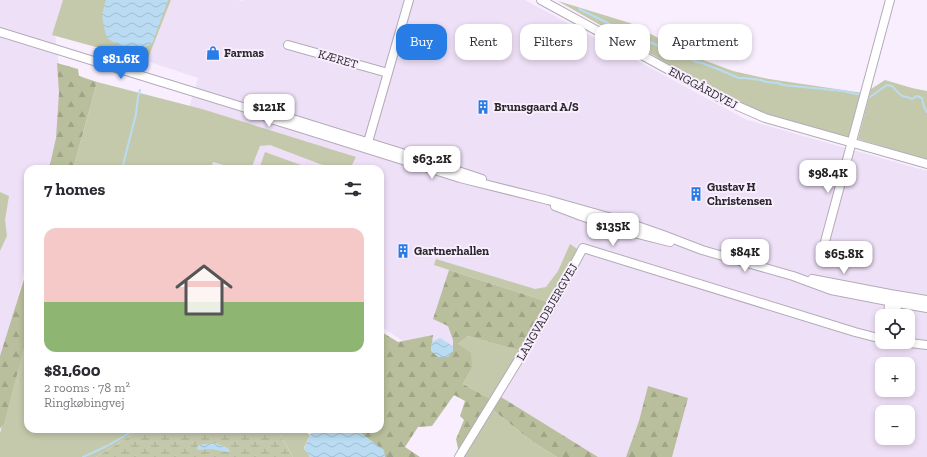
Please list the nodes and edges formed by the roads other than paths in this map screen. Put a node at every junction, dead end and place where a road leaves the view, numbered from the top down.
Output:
1 (409, 0) edge
2 (542, 0) edge
3 (890, 0) edge
4 (0, 32) edge
5 (288, 46) dead end
6 (388, 74) junction
7 (249, 109) junction
8 (368, 142) junction
9 (852, 143) junction
10 (927, 164) edge
11 (505, 188) junction
12 (823, 250) dead end
13 (793, 276) junction
14 (898, 300) junction
15 (927, 300) edge
16 (889, 305) edge
17 (927, 308) edge
18 (896, 309) edge
19 (875, 337) edge
20 (915, 344) edge
21 (927, 345) edge
22 (459, 457) edge

1 - 6 street
2 - 9 street, ENGGÅRDVEJ
3 - 9 street
4 - 7 street
5 - 6 street, KÆRET
6 - 8 street
7 - 8 street
7 - 11 street
8 - 11 street
9 - 10 street, ENGGÅRDVEJ
9 - 12 street
11 - 13 street
13 - 16 street
13 - 16 street
14 - 15 street
14 - 16 street
14 - 17 street
14 - 18 street
19 - 22 street, LANGVADBJERGVEJ
20 - 21 street

